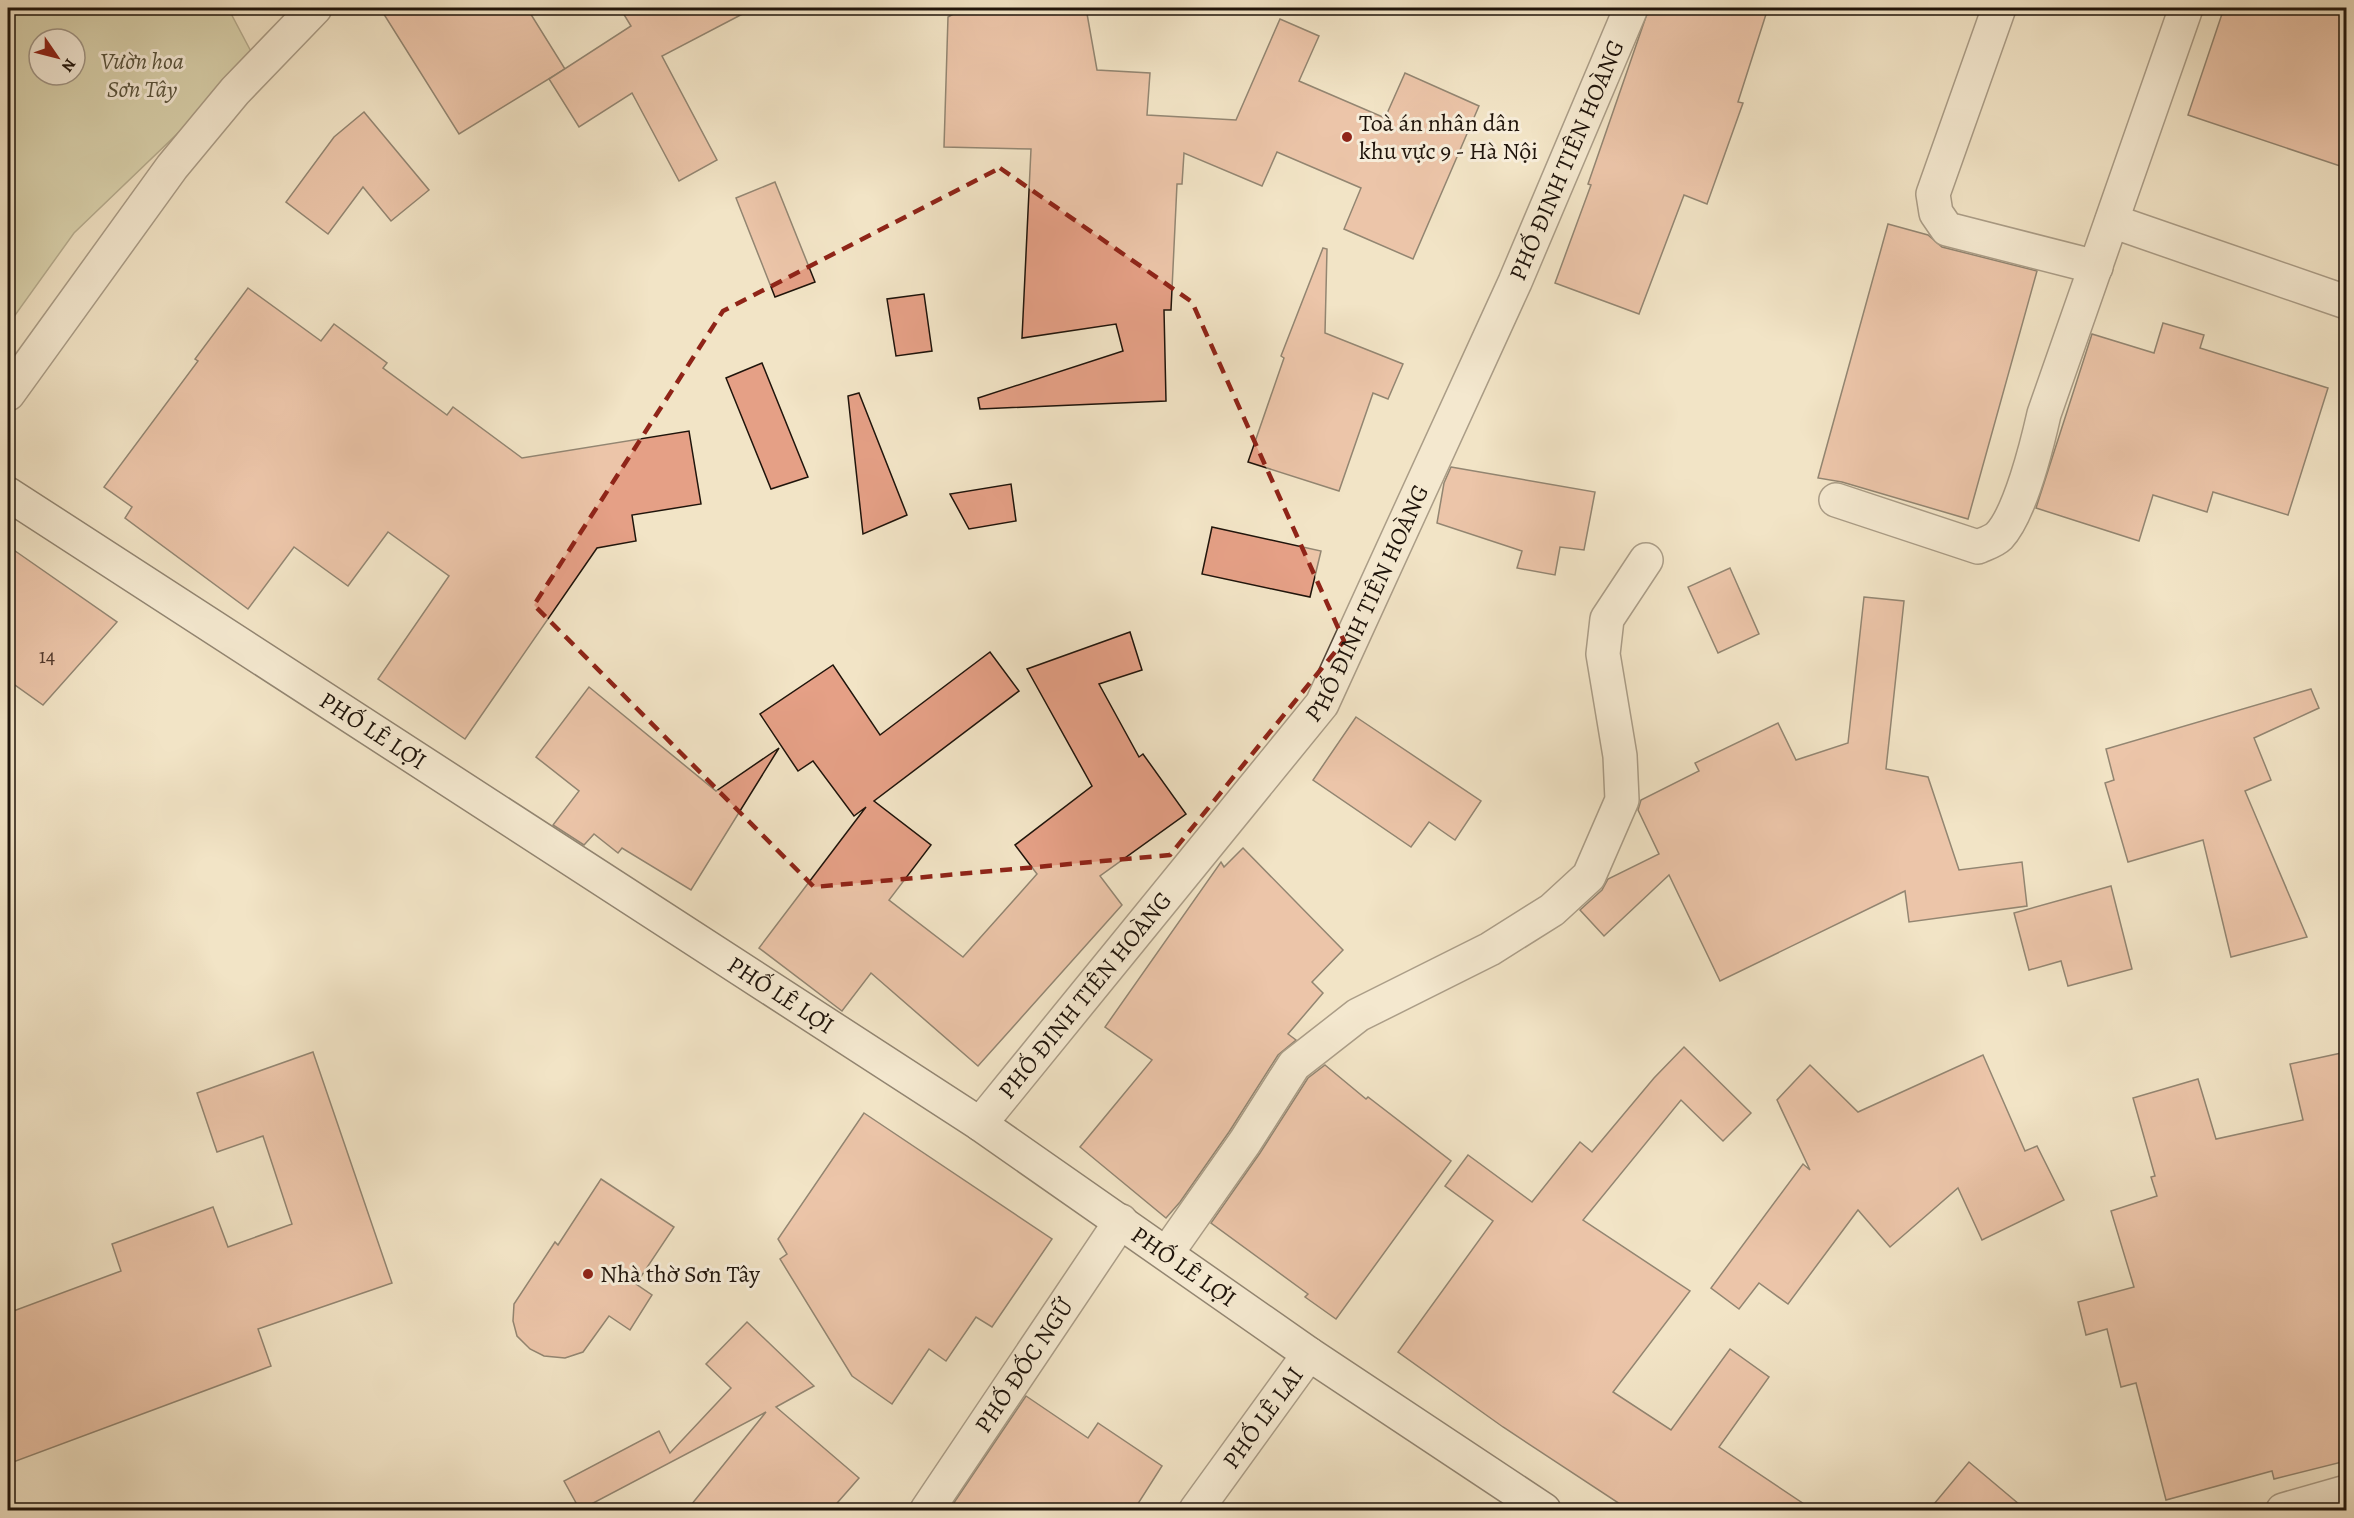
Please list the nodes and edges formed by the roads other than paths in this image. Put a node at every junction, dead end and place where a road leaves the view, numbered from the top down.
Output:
1 (315, 8) edge
2 (1630, 8) edge
3 (2000, 8) edge
4 (2187, 8) edge
5 (2112, 221) junction
6 (2096, 267) junction
7 (2346, 302) edge
8 (8, 394) edge
9 (8, 494) edge
10 (1836, 500) dead end
11 (1646, 560) dead end
12 (980, 1124) junction
13 (1121, 1221) junction
14 (1167, 1253) junction
15 (1309, 1354) junction
16 (2346, 1492) edge
17 (927, 1510) edge
18 (1196, 1510) edge
19 (1544, 1510) edge
20 (2283, 1510) edge

1 - 8 street
2 - 12 street, PHỐ ĐINH TIÊN HOÀNG
3 - 6 street
4 - 5 street
5 - 6 street
5 - 7 street
6 - 10 street
9 - 12 street, PHỐ LÊ LỢI
11 - 14 street
12 - 13 street, PHỐ LÊ LỢI
13 - 14 street, PHỐ LÊ LỢI
13 - 17 street, PHỐ ĐỐC NGỮ
14 - 15 street, PHỐ LÊ LỢI
15 - 18 street, PHỐ LÊ LAI
15 - 19 street, PHỐ LÊ LỢI
16 - 20 street

